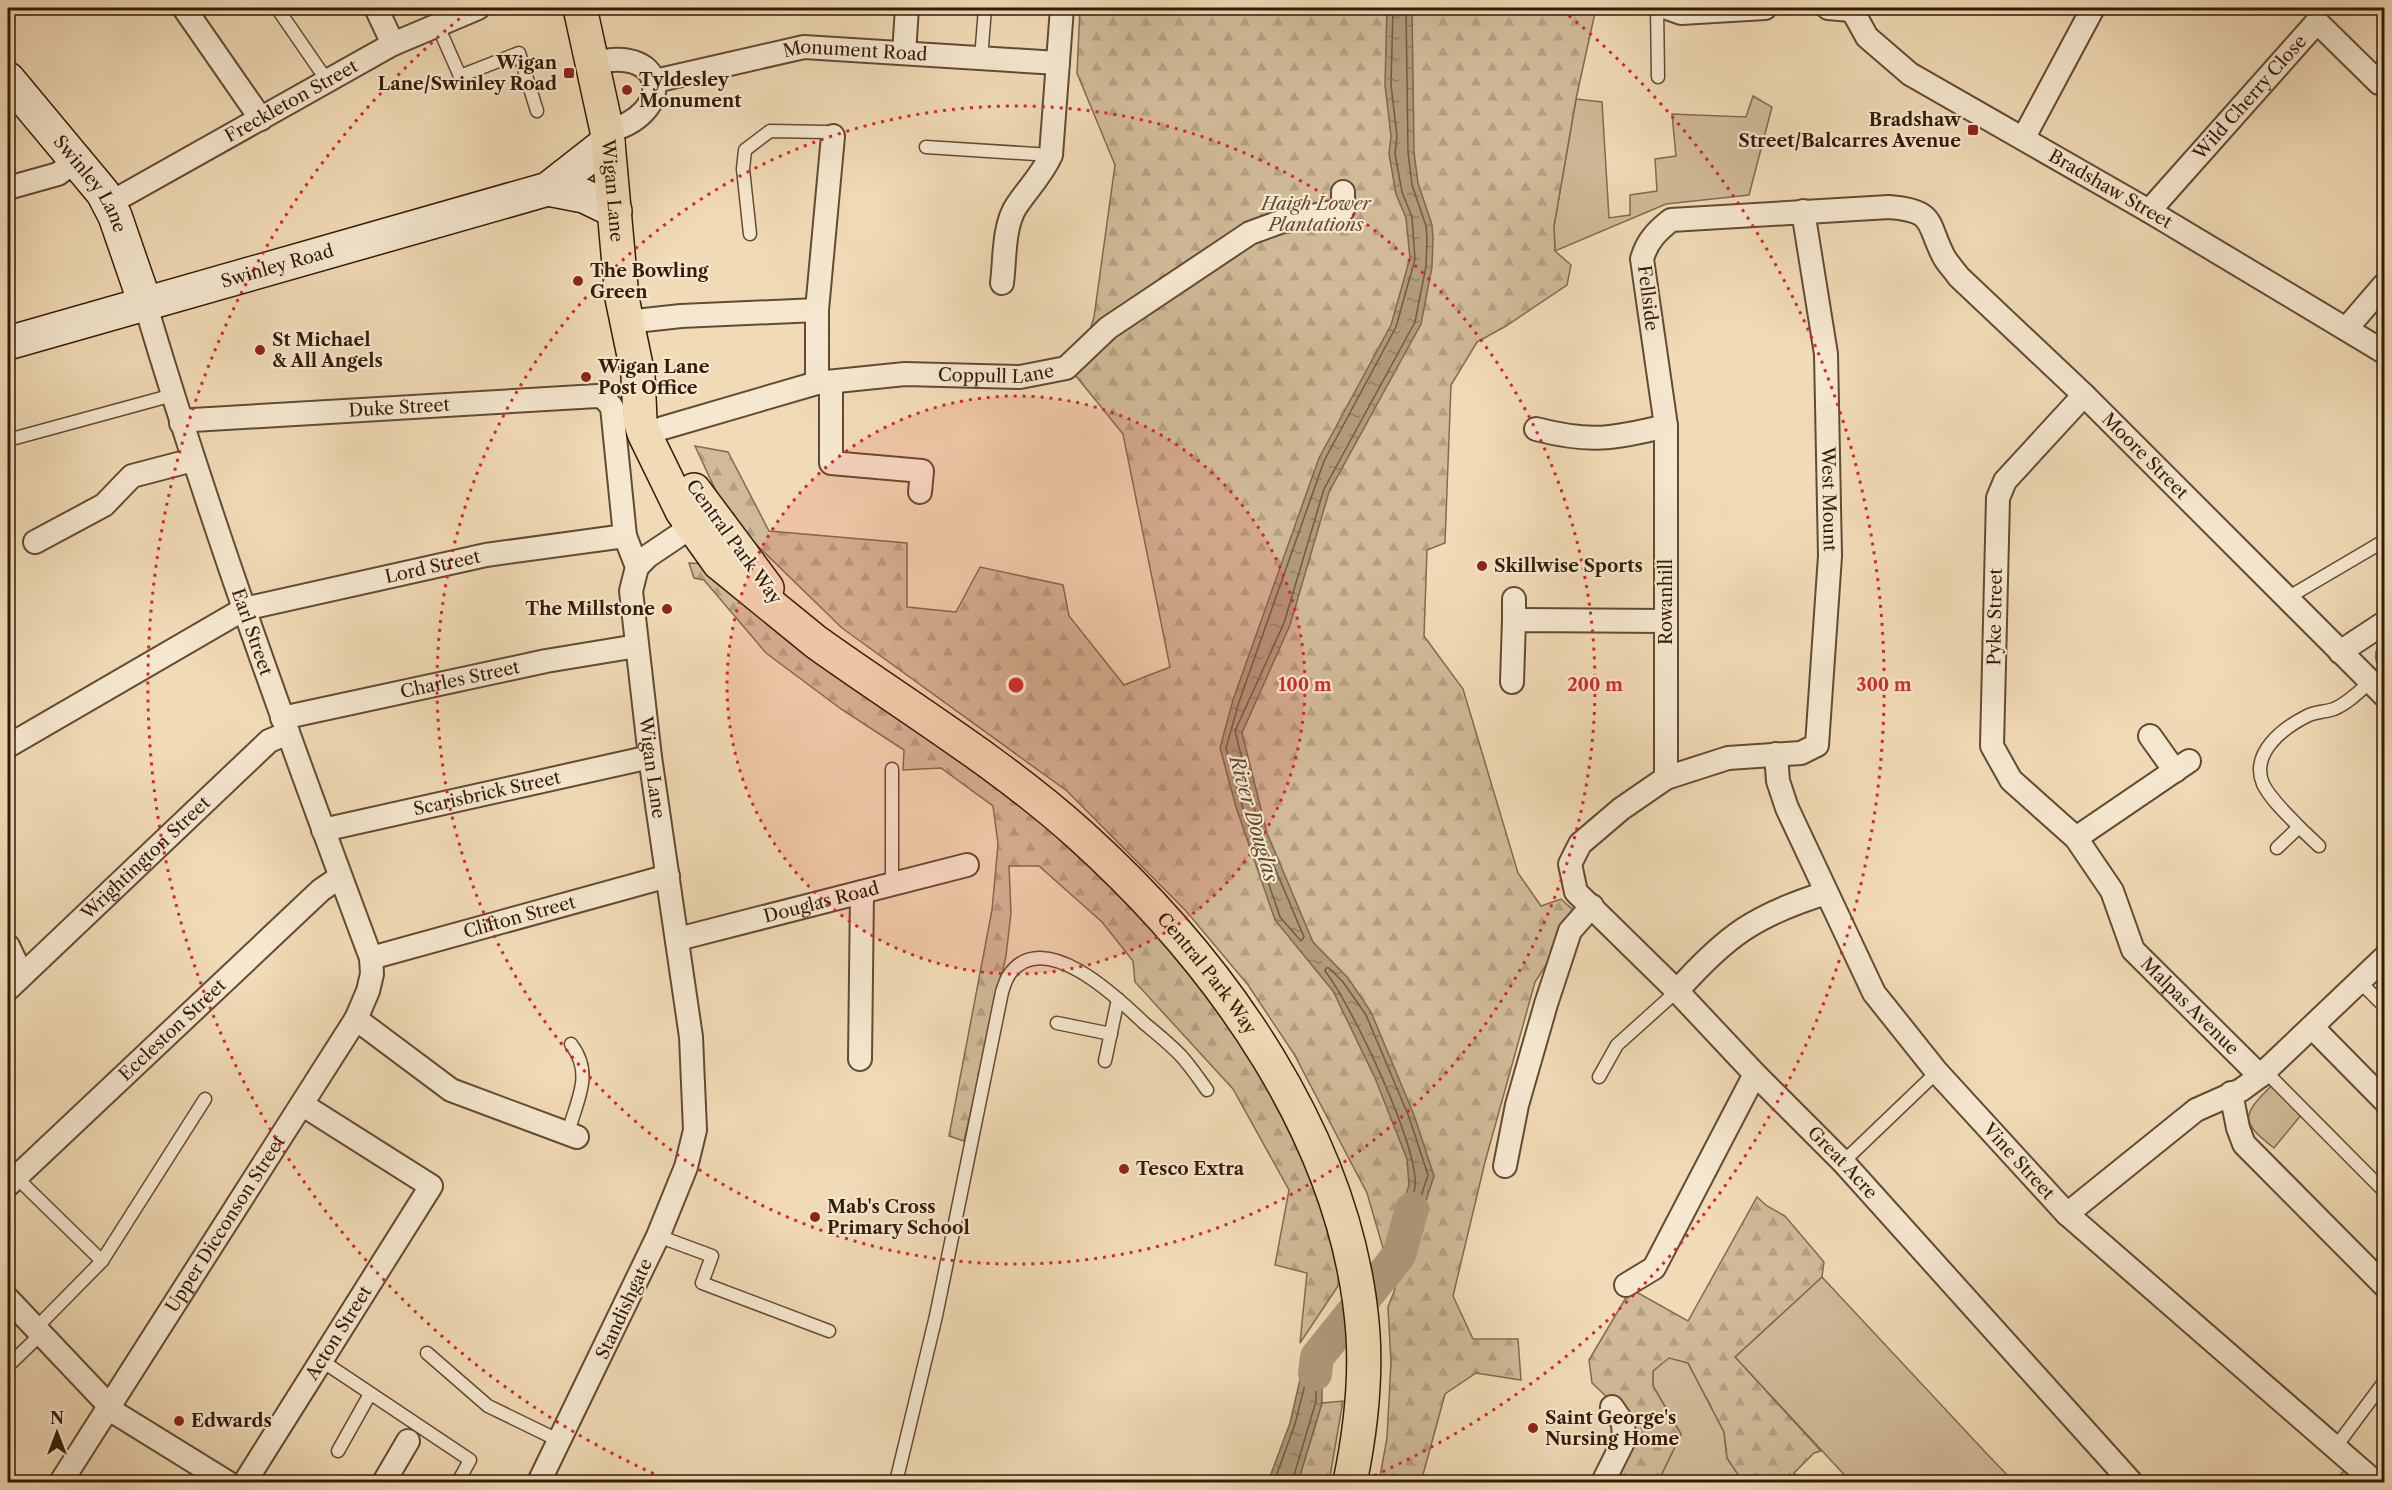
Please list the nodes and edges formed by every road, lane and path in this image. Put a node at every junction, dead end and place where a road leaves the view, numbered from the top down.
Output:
1 (184, 8) edge
2 (278, 8) edge
3 (478, 8) edge
4 (580, 8) edge
5 (907, 8) edge
6 (985, 8) edge
7 (1062, 8) edge
8 (1657, 8) edge
9 (1667, 8) edge
10 (1765, 8) edge
11 (1828, 8) edge
12 (2093, 8) edge
13 (1851, 9) edge
14 (377, 10) dead end
15 (437, 24) junction
16 (393, 44) junction
17 (904, 53) junction
18 (981, 58) junction
19 (594, 63) junction
20 (1058, 63) junction
21 (1658, 77) dead end
22 (8, 78) edge
23 (655, 81) junction
24 (328, 82) junction
25 (2379, 83) dead end
26 (537, 111) dead end
27 (261, 119) junction
28 (608, 136) junction
29 (833, 136) joint
30 (2024, 137) junction
31 (926, 147) dead end
32 (1051, 154) junction
33 (77, 160) junction
34 (8, 188) edge
35 (548, 189) junction
36 (110, 203) junction
37 (1347, 209) dead end
38 (615, 211) junction
39 (1803, 211) junction
40 (2149, 211) junction
41 (1916, 212) joint
42 (750, 234) dead end
43 (998, 270) dead end
44 (2385, 285) edge
45 (145, 303) junction
46 (817, 310) junction
47 (626, 322) junction
48 (2346, 329) junction
49 (8, 343) edge
50 (2385, 352) edge
51 (638, 375) junction
52 (824, 382) junction
53 (173, 395) junction
54 (2084, 395) junction
55 (182, 423) junction
56 (1666, 426) junction
57 (663, 428) junction
58 (1536, 429) dead end
59 (8, 440) edge
60 (193, 460) junction
61 (920, 492) dead end
62 (701, 520) junction
63 (45, 531) dead end
64 (625, 536) junction
65 (2385, 541) edge
66 (637, 567) junction
67 (2287, 598) junction
68 (244, 609) junction
69 (1666, 621) junction
70 (2385, 623) edge
71 (637, 646) junction
72 (2340, 652) junction
73 (1512, 682) dead end
74 (2378, 688) edge
75 (285, 726) junction
76 (2150, 736) dead end
77 (8, 746) edge
78 (1776, 754) junction
79 (650, 757) junction
80 (892, 769) dead end
81 (1666, 778) junction
82 (2299, 827) junction
83 (323, 830) junction
84 (2076, 838) junction
85 (2319, 846) dead end
86 (2277, 848) dead end
87 (967, 866) dead end
88 (669, 876) junction
89 (340, 877) junction
90 (892, 884) junction
91 (862, 892) junction
92 (1826, 892) junction
93 (1592, 906) junction
94 (678, 939) junction
95 (8, 946) edge
96 (371, 958) junction
97 (2385, 958) edge
98 (15, 982) edge
99 (2360, 982) junction
100 (1677, 991) junction
101 (1118, 999) junction
102 (2385, 1006) edge
103 (356, 1019) junction
104 (1057, 1023) dead end
105 (2312, 1027) junction
106 (1111, 1034) junction
107 (570, 1044) dead end
108 (860, 1059) dead end
109 (1105, 1061) dead end
110 (1937, 1072) junction
111 (2263, 1073) junction
112 (1755, 1074) junction
113 (1599, 1077) dead end
114 (1207, 1090) dead end
115 (2231, 1093) junction
116 (205, 1099) dead end
117 (2385, 1100) edge
118 (303, 1105) junction
119 (695, 1130) joint
120 (572, 1135) joint
121 (1843, 1162) junction
122 (1505, 1166) dead end
123 (12, 1181) edge
124 (2385, 1191) edge
125 (2067, 1214) junction
126 (658, 1236) junction
127 (102, 1261) junction
128 (1626, 1285) dead end
129 (2385, 1285) edge
130 (8, 1299) edge
131 (829, 1331) dead end
132 (38, 1332) junction
133 (426, 1353) dead end
134 (322, 1361) junction
135 (8, 1366) edge
136 (2385, 1382) edge
137 (370, 1394) junction
138 (1612, 1407) dead end
139 (110, 1408) junction
140 (408, 1441) dead end
141 (560, 1441) junction
142 (2335, 1448) junction
143 (338, 1452) dead end
144 (221, 1481) edge
145 (61, 1482) edge
146 (245, 1482) edge
147 (384, 1482) edge
148 (458, 1482) edge
149 (539, 1482) edge
150 (896, 1482) edge
151 (1350, 1482) edge
152 (1603, 1482) edge
153 (2131, 1482) edge
154 (2375, 1482) edge

1 - 27 street
2 - 24 lane
3 - 15 street, Freckleton Street
4 - 19 highway, Wigan Lane
5 - 17 street
6 - 18 lane
7 - 20 street
8 - 21 lane
9 - 10 street
11 - 13 street
12 - 30 street
13 - 30 street, Bradshaw Street
14 - 16 street
15 - 16 street, Freckleton Street
15 - 26 lane
16 - 24 street, Freckleton Street
17 - 18 street, Monument Road
17 - 23 street, Monument Road
18 - 20 street, Monument Road
19 - 23 street
19 - 28 highway, Wigan Lane
20 - 32 street
22 - 33 street, Swinley Lane
23 - 28 street
24 - 27 street, Freckleton Street
25 - 40 street, Wild Cherry Close
27 - 36 street, Freckleton Street
28 - 35 street, Swinley Road
28 - 38 highway, Wigan Lane
29 - 42 lane
29 - 46 street
30 - 40 street, Bradshaw Street
31 - 32 lane
32 - 43 street
33 - 34 street
33 - 36 street, Swinley Lane
35 - 38 street, Swinley Road
35 - 45 street, Swinley Road
36 - 45 street, Swinley Lane
37 - 52 street, Coppull Lane
38 - 47 highway, Wigan Lane
39 - 41 street, Fellside
39 - 56 street, Fellside
39 - 78 street, West Mount
40 - 48 street, Bradshaw Street
41 - 54 street, Moore Street
44 - 48 street
45 - 49 street, Swinley Road
45 - 53 street, Earl Street
46 - 47 street
46 - 52 street
47 - 51 highway, Wigan Lane
48 - 50 street, Bradshaw Street
51 - 57 highway, Wigan Lane
51 - 62 highway, Wigan Lane
52 - 57 street, Coppull Lane
52 - 61 street
53 - 55 street, Earl Street
53 - 59 lane
54 - 67 street, Moore Street
54 - 84 street, Pyke Street
55 - 60 street, Earl Street
55 - 64 street, Duke Street
56 - 58 street
56 - 69 street, Rowanhill
57 - 62 highway, Central Park Way
60 - 63 street
60 - 68 street, Earl Street
62 - 66 street
62 - 151 highway, Central Park Way
64 - 66 street
64 - 68 street, Lord Street
65 - 67 lane
66 - 71 street, Wigan Lane
67 - 72 street, Moore Street
68 - 75 street, Earl Street
68 - 77 street, Lord Street
69 - 73 street
69 - 81 street, Rowanhill
70 - 72 street
71 - 75 street, Charles Street
71 - 79 street, Wigan Lane
72 - 74 street, Moore Street
74 - 82 lane
75 - 83 street, Earl Street
75 - 98 street, Wrightington Street
76 - 84 street
78 - 81 street
78 - 92 street, Vine Street
79 - 83 street, Scarisbrick Street
79 - 88 street, Wigan Lane
80 - 90 lane
81 - 93 street, Great Acre
82 - 85 lane
82 - 86 lane
83 - 89 street, Earl Street
84 - 111 street, Malpas Avenue
87 - 90 street, Douglas Road
88 - 94 street, Wigan Lane
88 - 96 street, Clifton Street
89 - 96 street, Earl Street
89 - 123 street, Eccleston Street
90 - 91 street, Douglas Road
91 - 94 street, Douglas Road
91 - 108 street
92 - 100 street
92 - 110 street, Vine Street
93 - 100 street, Great Acre
93 - 122 street
94 - 119 street, Wigan Lane
95 - 98 street
96 - 103 street, Upper Dicconson Street
97 - 99 street
99 - 102 lane
99 - 105 street
100 - 112 street, Great Acre
100 - 113 lane
101 - 106 lane
101 - 114 lane
101 - 150 lane
103 - 118 street, Upper Dicconson Street
103 - 120 street
104 - 106 lane
105 - 111 street
105 - 117 street
106 - 109 lane
107 - 120 lane
110 - 121 lane
110 - 125 street, Vine Street
111 - 115 street
111 - 124 lane
112 - 121 street, Great Acre
112 - 128 street
115 - 125 street
115 - 129 street
116 - 127 lane
118 - 134 street, Acton Street
118 - 139 street, Upper Dicconson Street
119 - 126 street, Standishgate
121 - 153 street, Great Acre
123 - 127 lane
125 - 142 street, Vine Street
126 - 131 lane
126 - 141 street, Standishgate
127 - 132 lane
130 - 132 street
132 - 135 lane
132 - 139 street
133 - 141 lane
134 - 137 lane
134 - 146 street, Acton Street
136 - 142 lane
137 - 143 lane
137 - 148 lane
138 - 152 street
139 - 144 street
139 - 145 street, Upper Dicconson Street
140 - 147 street
141 - 149 street, Standishgate
142 - 154 street, Vine Street

